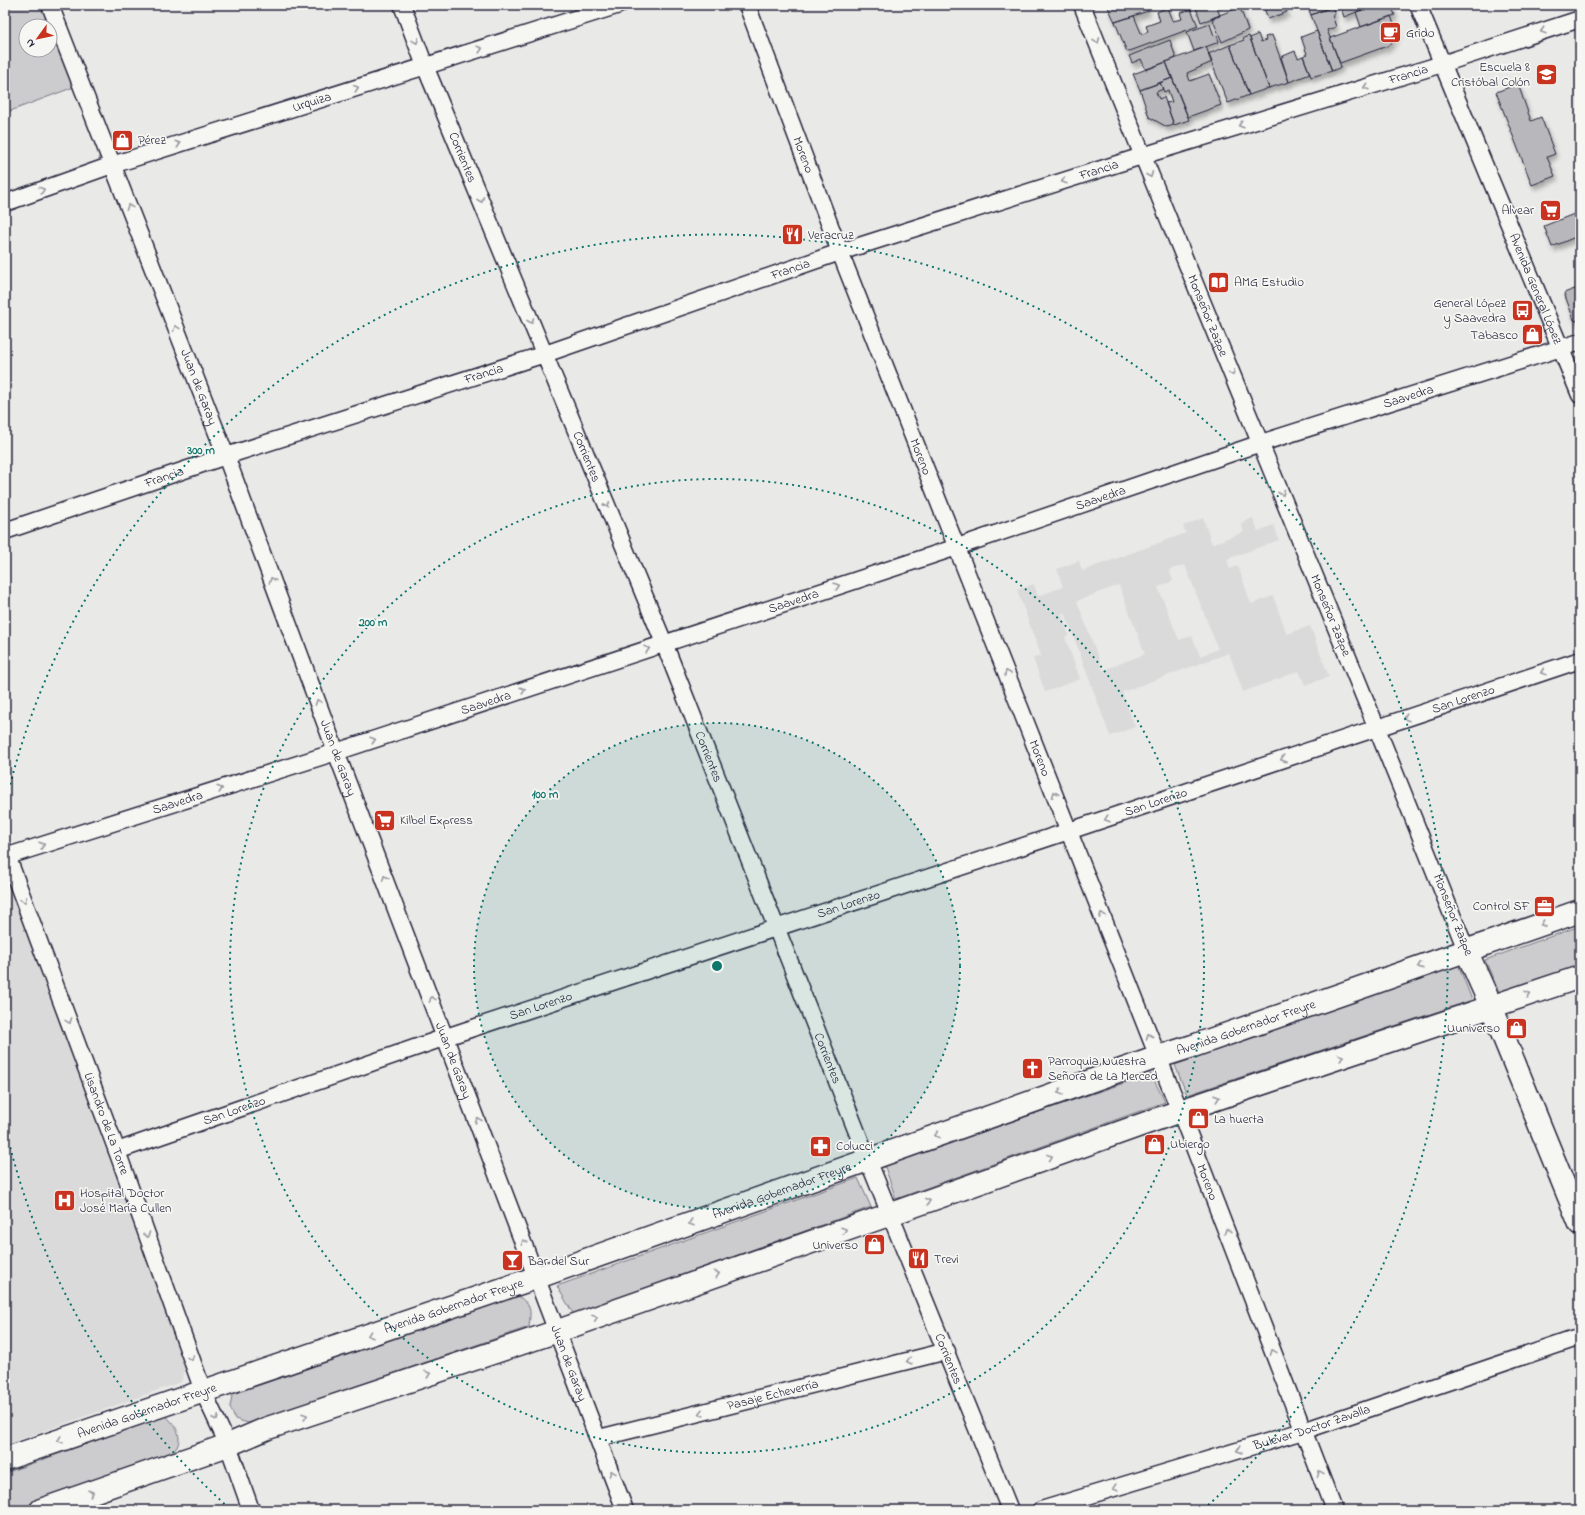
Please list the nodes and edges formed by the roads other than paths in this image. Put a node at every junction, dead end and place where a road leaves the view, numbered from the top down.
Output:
1 (50, 5) edge
2 (402, 5) edge
3 (619, 5) edge
4 (747, 5) edge
5 (1082, 5) edge
6 (1418, 5) edge
7 (1580, 19) edge
8 (1442, 64) junction
9 (425, 66) junction
10 (1142, 156) junction
11 (112, 165) junction
12 (5, 203) edge
13 (840, 252) junction
14 (1580, 342) edge
15 (1561, 349) junction
16 (545, 354) junction
17 (1580, 396) edge
18 (1261, 442) junction
19 (226, 456) junction
20 (5, 531) edge
21 (957, 547) junction
22 (664, 643) junction
23 (1580, 660) edge
24 (1378, 727) junction
25 (336, 752) junction
26 (1069, 831) junction
27 (6, 854) edge
28 (1580, 911) edge
29 (777, 928) junction
30 (1466, 950) junction
31 (1580, 977) edge
32 (1491, 1006) junction
33 (446, 1036) junction
34 (1158, 1057) junction
35 (1180, 1111) junction
36 (117, 1151) junction
37 (868, 1160) junction
38 (891, 1214) junction
39 (1580, 1224) edge
40 (538, 1278) junction
41 (558, 1331) junction
42 (1580, 1337) edge
43 (947, 1351) junction
44 (203, 1392) junction
45 (1303, 1431) junction
46 (599, 1438) junction
47 (228, 1445) junction
48 (5, 1459) edge
49 (41, 1510) edge
50 (251, 1510) edge
51 (626, 1510) edge
52 (1010, 1510) edge
53 (1041, 1510) edge
54 (1334, 1510) edge

1 - 11 street, Juan de Garay
2 -> 9 street, Corrientes
9 -> 3 street, Urquiza
4 - 13 street, Moreno
5 -> 10 street, Monseñor Zazpe
6 - 8 street, Avenida General López
7 -> 8 street, Francia
8 -> 10 street, Francia
8 - 15 street, Avenida General López
11 -> 9 street, Urquiza
9 -> 16 street, Corrientes
10 -> 13 street, Francia
10 -> 18 street, Monseñor Zazpe
12 -> 11 street, Urquiza
19 -> 11 street, Juan de Garay
13 - 16 street, Francia
13 - 21 street, Moreno
14 - 15 street, Saavedra
15 - 17 street, Avenida General López
15 - 18 street, Saavedra
16 - 19 street, Francia
16 -> 22 street, Corrientes
18 - 21 street, Saavedra
18 -> 24 street, Monseñor Zazpe
19 - 20 street, Francia
25 -> 19 street, Juan de Garay
22 -> 21 street, Saavedra
26 -> 21 street, Moreno
25 -> 22 street, Saavedra
22 - 29 street, Corrientes
23 -> 24 street, San Lorenzo
24 -> 26 street, San Lorenzo
24 - 30 street, Monseñor Zazpe
27 -> 25 street, Saavedra
33 -> 25 street, Juan de Garay
26 - 29 street, San Lorenzo
34 -> 26 street, Moreno
27 -> 36 street, Lisandro de La Torre
28 -> 30 main road, Avenida Gobernador Freyre
29 - 33 street, San Lorenzo
29 - 37 street, Corrientes
30 - 32 main road, Monseñor Zazpe
30 -> 34 main road, Avenida Gobernador Freyre
32 -> 31 main road
35 -> 32 main road
32 - 39 main road, Monseñor Zazpe
33 - 36 street, San Lorenzo
40 -> 33 street, Juan de Garay
34 - 35 street, Moreno
34 -> 37 main road, Avenida Gobernador Freyre
38 -> 35 main road
45 -> 35 street, Moreno
36 -> 44 street, Lisandro de La Torre
37 - 38 street, Corrientes
37 -> 40 main road, Avenida Gobernador Freyre
41 -> 38 main road
38 - 43 street, Corrientes
40 - 41 street, Juan de Garay
40 -> 44 main road, Avenida Gobernador Freyre
41 - 46 street, Juan de Garay
47 -> 41 main road
42 - 45 street, Bulevar Doctor Zavalla
43 -> 46 street, Pasaje Echeverría
43 - 52 street, Corrientes
44 -> 47 street, Lisandro de La Torre
44 -> 48 main road, Avenida Gobernador Freyre
45 -> 53 street, Bulevar Doctor Zavalla
54 -> 45 street, Moreno
51 -> 46 street, Juan de Garay
49 -> 47 main road
47 - 50 street, Lisandro de La Torre

